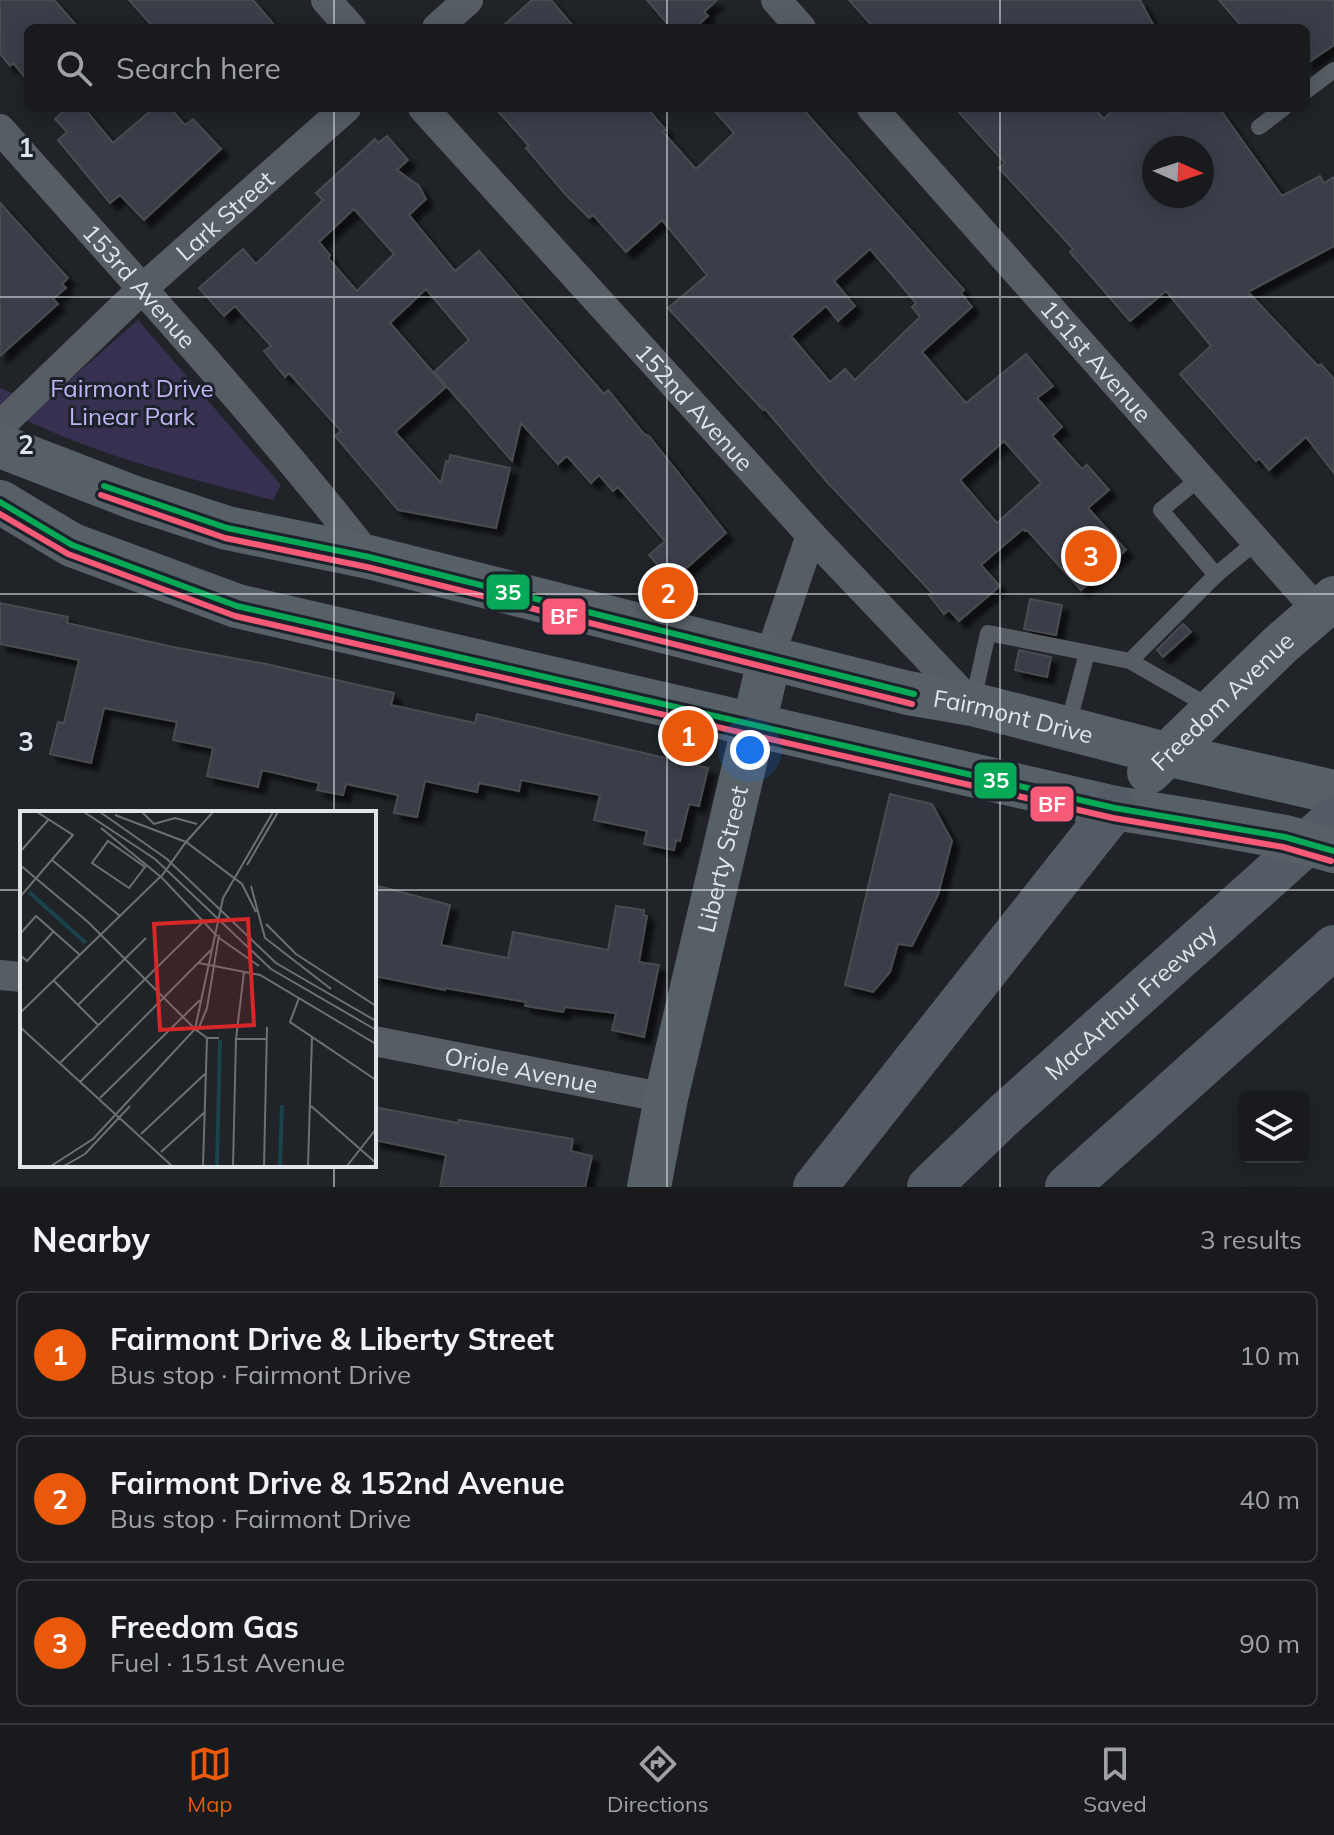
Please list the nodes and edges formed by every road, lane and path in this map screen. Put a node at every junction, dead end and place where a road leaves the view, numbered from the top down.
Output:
1 (326, 0) edge
2 (468, 0) edge
3 (776, 0) edge
4 (347, 24) edge
5 (441, 24) edge
6 (797, 24) edge
7 (1334, 70) edge
8 (1310, 88) edge
9 (341, 112) edge
10 (427, 112) edge
11 (876, 112) edge
12 (1279, 112) edge
13 (1259, 127) dead end
14 (0, 129) edge
15 (142, 289) junction
16 (0, 426) edge
17 (0, 446) edge
18 (1200, 478) junction
19 (0, 502) edge
20 (811, 535) junction
21 (1257, 541) junction
22 (369, 557) junction
23 (1216, 575) junction
24 (1327, 605) edge
25 (1087, 653) junction
26 (770, 656) junction
27 (1130, 661) junction
28 (972, 704) junction
29 (1213, 709) junction
30 (754, 726) junction
31 (1067, 728) junction
32 (1166, 754) junction
33 (1334, 792) edge
34 (1115, 808) junction
35 (1334, 819) edge
36 (1334, 851) edge
37 (1334, 947) edge
38 (0, 975) edge
39 (20, 977) edge
40 (376, 1041) edge
41 (666, 1098) junction
42 (649, 1187) edge
43 (815, 1187) edge
44 (929, 1187) edge
45 (1067, 1187) edge

1 - 4 street
2 - 5 street
3 - 6 street
7 - 8 lane
9 - 15 street, Lark Street
10 - 20 street, 152nd Avenue
11 - 18 street, 151st Avenue
12 - 13 lane
14 - 15 street, 153rd Avenue
15 - 16 street, Lark Street
15 - 22 street, 153rd Avenue
17 - 22 main road, Fairmont Drive
18 - 21 street, 151st Avenue
18 - 23 lane
19 - 30 main road
20 - 26 street, Liberty Street
20 - 28 street, 152nd Avenue
21 - 23 lane
21 - 24 street, 151st Avenue
22 - 26 main road, Fairmont Drive
23 - 27 lane
24 - 29 main road, Freedom Avenue
25 - 27 lane
25 - 28 lane
25 - 31 lane
26 - 28 main road, Fairmont Drive
26 - 30 main road, Liberty Street
27 - 29 lane
28 - 31 main road, Fairmont Drive
29 - 32 main road, Freedom Avenue
30 - 34 main road
30 - 41 main road, Liberty Street
31 - 32 main road, Fairmont Drive
32 - 33 main road, Fairmont Drive
32 - 34 main road, Freedom Avenue
34 - 36 main road, bridge
34 - 43 highway
35 - 44 highway, MacArthur Freeway
37 - 45 highway
38 - 39 street
40 - 41 street, Oriole Avenue
41 - 42 main road, Liberty Street

